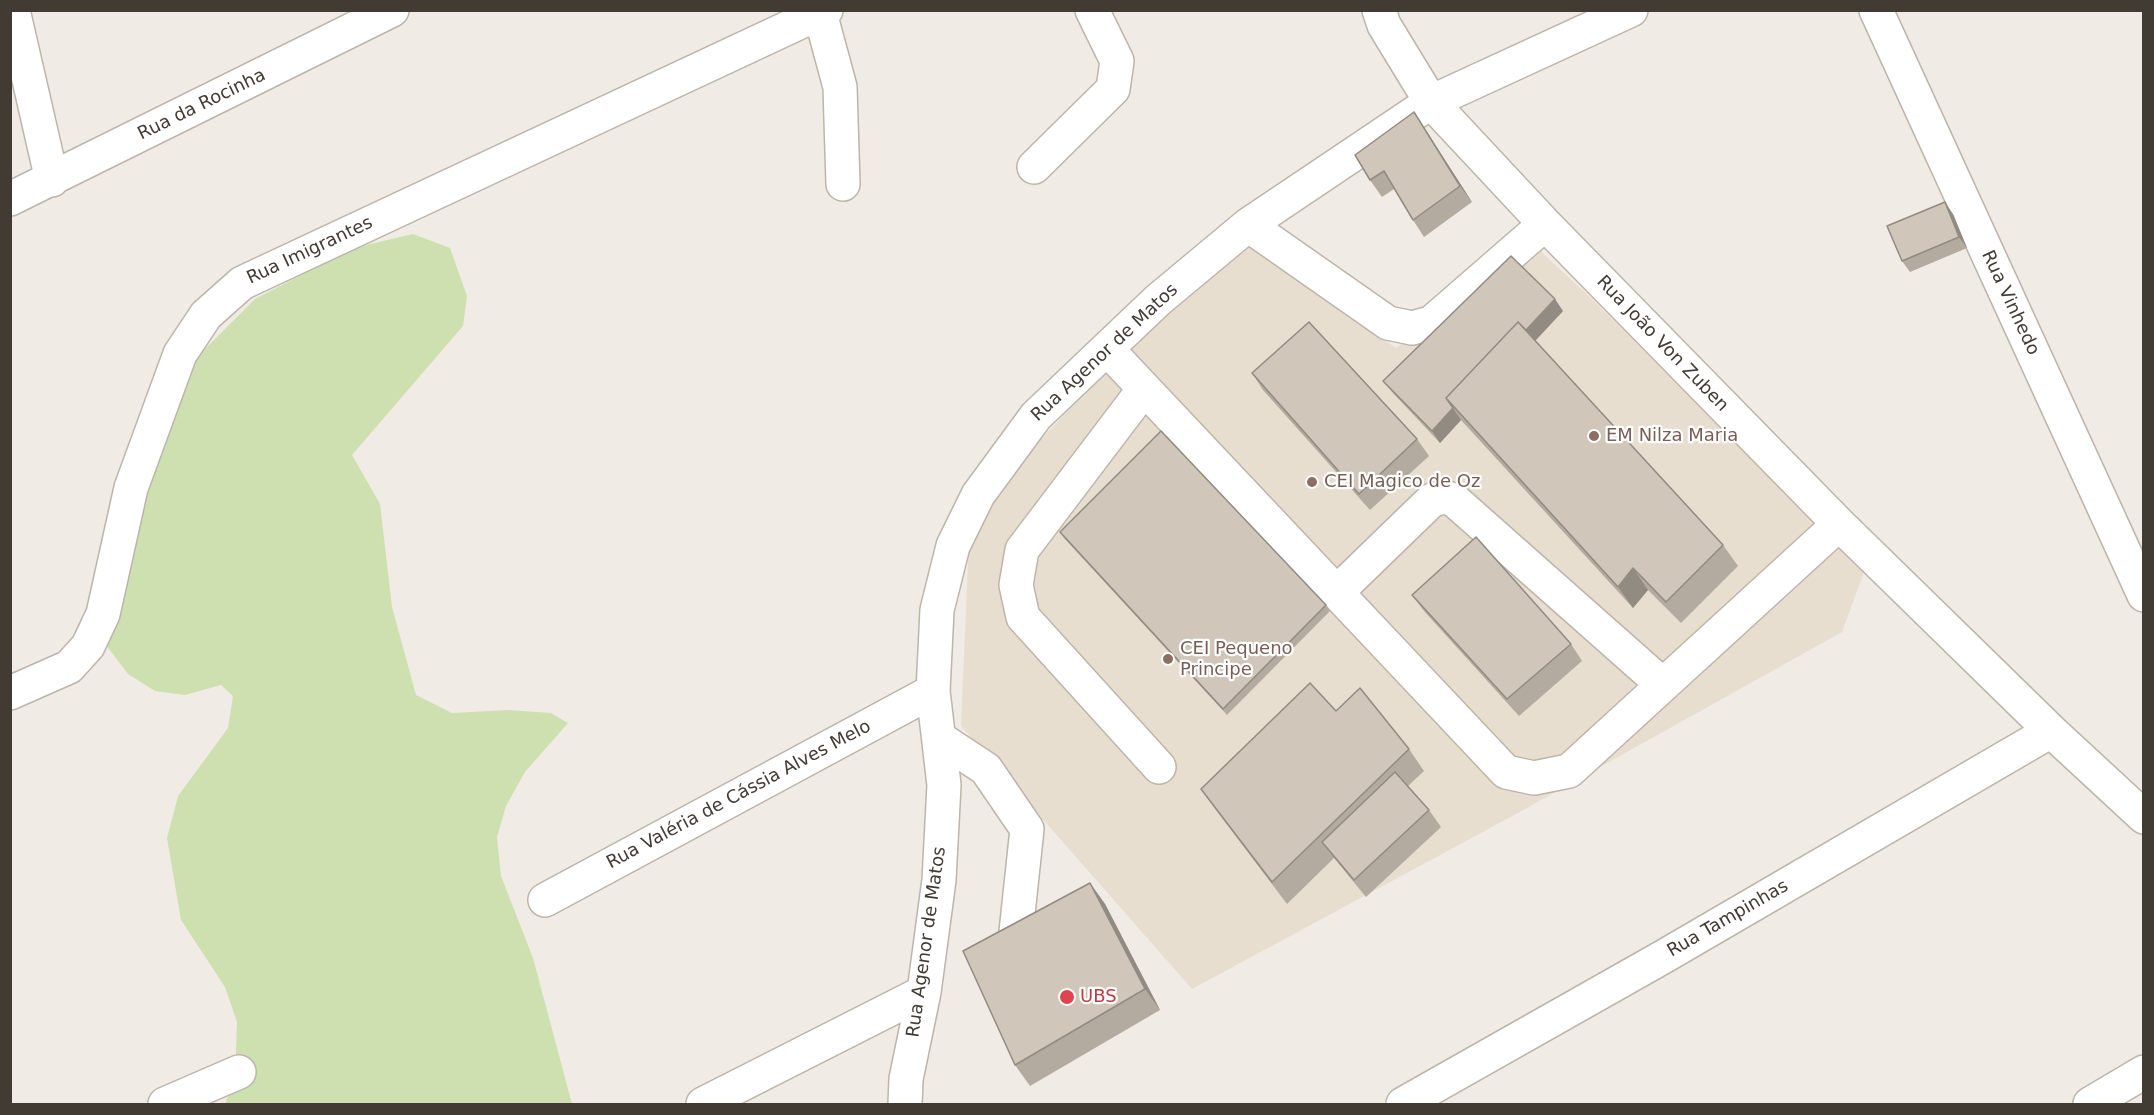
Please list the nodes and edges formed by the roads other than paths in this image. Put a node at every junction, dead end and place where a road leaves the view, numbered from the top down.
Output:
1 (13, 10) edge
2 (392, 10) edge
3 (1092, 10) edge
4 (1379, 10) edge
5 (1631, 10) edge
6 (1876, 10) edge
7 (823, 12) edge
8 (1431, 102) junction
9 (1034, 167) dead end
10 (52, 180) junction
11 (843, 184) dead end
12 (10, 199) edge
13 (1248, 225) junction
14 (1545, 225) junction
15 (1107, 349) junction
16 (1144, 389) junction
17 (1839, 524) junction
18 (1337, 592) junction
19 (2144, 595) edge
20 (1663, 685) junction
21 (933, 691) junction
22 (10, 693) edge
23 (2051, 731) junction
24 (939, 738) junction
25 (1159, 767) dead end
26 (2136, 799) edge
27 (545, 900) dead end
28 (1016, 932) edge
29 (924, 992) junction
30 (239, 1072) dead end
31 (2144, 1072) edge
32 (165, 1104) edge
33 (703, 1104) edge
34 (905, 1104) edge
35 (1403, 1104) edge
36 (2090, 1104) edge

1 - 10 street
2 - 10 street, Rua da Rocinha
3 - 9 street
4 - 8 street, Rua João Von Zuben
5 - 8 street, Rua Agenor de Matos
6 - 19 street, Rua Vinhedo
7 - 11 street
7 - 22 street, Rua Imigrantes
8 - 13 street, Rua Agenor de Matos
8 - 14 street, Rua João Von Zuben
10 - 12 street, Rua da Rocinha
13 - 14 street
13 - 15 street, Rua Agenor de Matos
14 - 17 street, Rua João Von Zuben
15 - 16 street
15 - 21 street, Rua Agenor de Matos
16 - 18 street
16 - 25 street
17 - 20 street
17 - 23 street, Rua João Von Zuben
18 - 20 street
18 - 20 street
21 - 24 street, Rua Agenor de Matos
21 - 27 street, Rua Valéria de Cássia Alves Melo
23 - 26 street, Rua João Von Zuben
23 - 35 street, Rua Tampinhas
24 - 28 street
24 - 29 street, Rua Agenor de Matos
29 - 33 street
29 - 34 street, Rua Agenor de Matos
30 - 32 street
31 - 36 street

